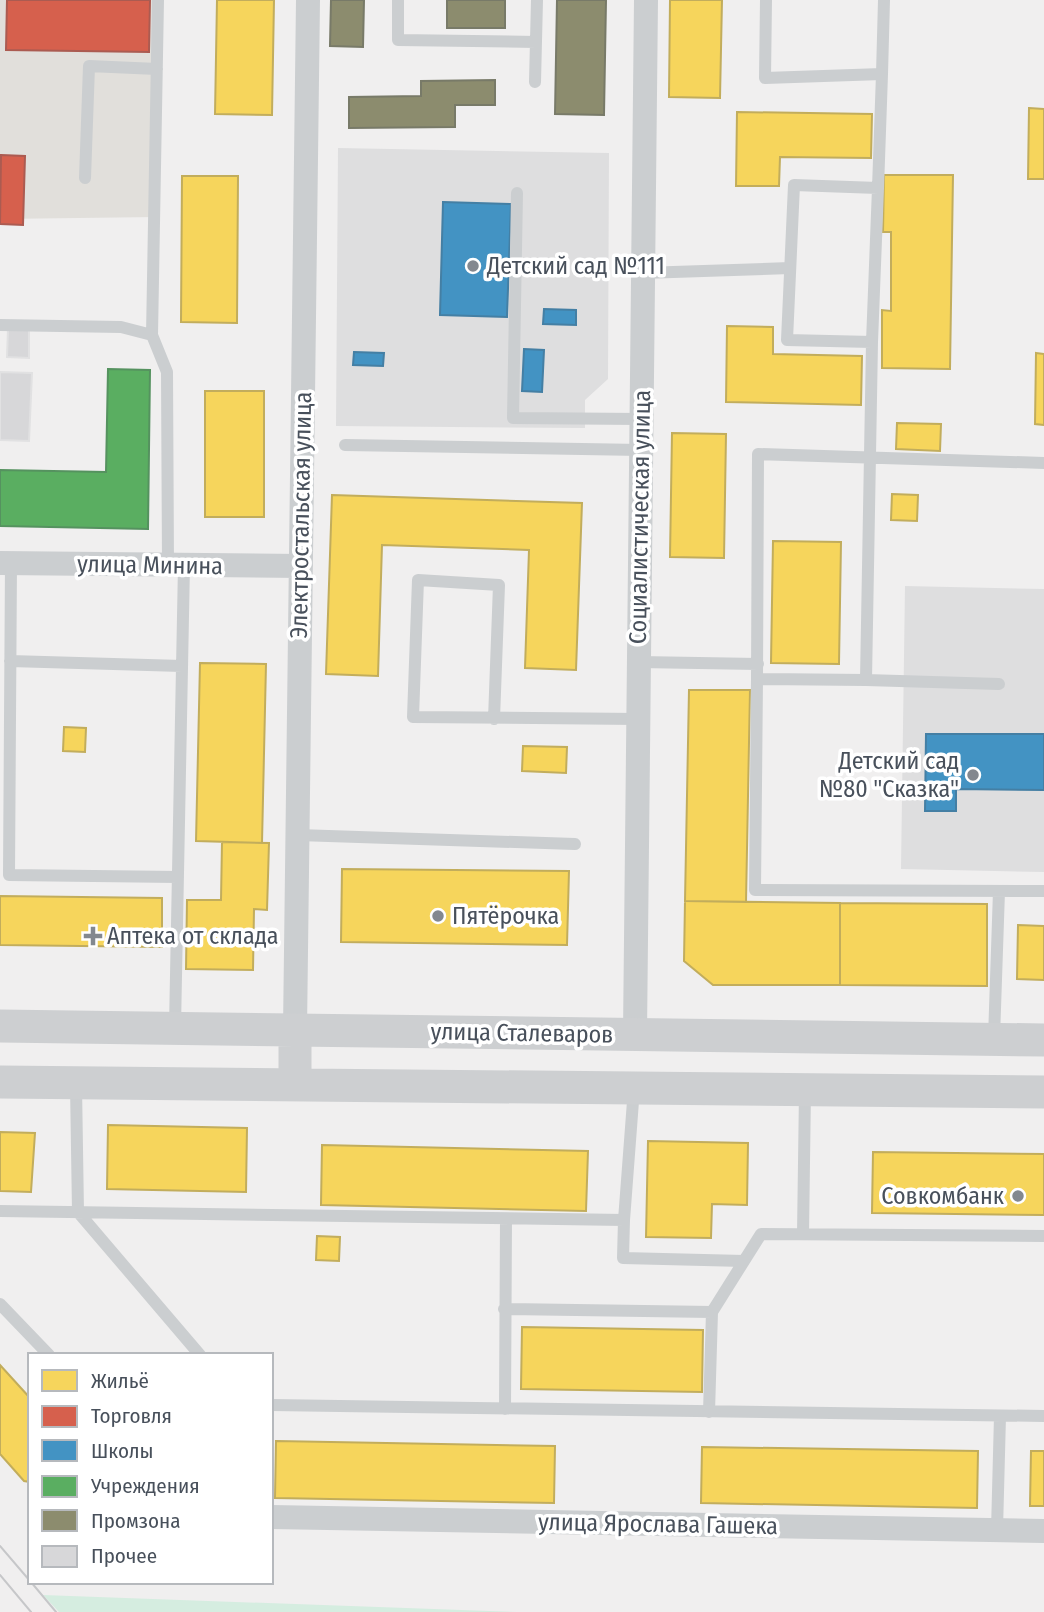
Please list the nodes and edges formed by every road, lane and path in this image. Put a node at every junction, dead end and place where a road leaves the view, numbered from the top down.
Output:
1 (158, 0) edge
2 (308, 0) edge
3 (398, 0) edge
4 (537, 0) edge
5 (646, 0) edge
6 (766, 0) edge
7 (884, 0) edge
8 (536, 42) junction
9 (157, 69) junction
10 (883, 74) junction
11 (535, 82) dead end
12 (85, 178) dead end
13 (878, 188) junction
14 (517, 193) dead end
15 (790, 268) junction
16 (643, 273) junction
17 (0, 325) edge
18 (152, 334) junction
19 (872, 342) junction
20 (641, 419) junction
21 (345, 445) dead end
22 (641, 450) junction
23 (870, 458) junction
24 (1044, 463) edge
25 (6, 563) edge
26 (176, 565) junction
27 (301, 566) junction
28 (10, 661) junction
29 (639, 662) junction
30 (758, 664) junction
31 (182, 666) junction
32 (757, 679) junction
33 (866, 680) junction
34 (999, 684) dead end
35 (494, 719) junction
36 (638, 719) junction
37 (298, 835) junction
38 (575, 844) dead end
39 (177, 877) junction
40 (999, 891) junction
41 (1044, 891) edge
42 (0, 1026) edge
43 (175, 1028) junction
44 (295, 1030) junction
45 (635, 1034) junction
46 (994, 1039) junction
47 (1044, 1040) edge
48 (0, 1082) edge
49 (76, 1083) junction
50 (295, 1085) junction
51 (634, 1088) junction
52 (805, 1089) junction
53 (1044, 1091) edge
54 (0, 1211) edge
55 (78, 1212) junction
56 (506, 1219) junction
57 (624, 1220) junction
58 (803, 1234) junction
59 (1044, 1236) edge
60 (744, 1261) junction
61 (0, 1304) edge
62 (504, 1309) junction
63 (712, 1312) junction
64 (47, 1353) edge
65 (198, 1353) edge
66 (273, 1405) edge
67 (505, 1409) junction
68 (709, 1412) junction
69 (1000, 1416) junction
70 (1044, 1416) edge
71 (273, 1517) edge
72 (996, 1530) junction
73 (1044, 1531) edge

1 - 9 lane
2 - 27 street, Электростальская улица
3 - 8 lane
4 - 8 lane
5 - 16 street, Социалистическая улица
6 - 10 lane
7 - 10 lane
8 - 11 lane
9 - 12 lane
9 - 18 lane
10 - 13 lane
13 - 15 lane
13 - 19 lane
14 - 20 lane
15 - 16 lane
15 - 19 lane
16 - 20 street, Социалистическая улица
17 - 18 lane
18 - 26 lane
19 - 23 lane
20 - 22 street, Социалистическая улица
21 - 22 lane
22 - 29 street, Социалистическая улица
23 - 24 lane
23 - 30 lane
23 - 33 lane
25 - 26 street, улица Минина
25 - 28 lane
26 - 27 street, улица Минина
26 - 31 lane
27 - 37 street, Электростальская улица
28 - 31 lane
28 - 39 lane
29 - 30 lane
29 - 36 street, Социалистическая улица
30 - 32 lane
31 - 39 lane
32 - 33 lane
32 - 40 lane
33 - 34 lane
35 - 35 lane
35 - 36 lane
36 - 45 street, Социалистическая улица
37 - 38 lane
37 - 44 street, Электростальская улица
39 - 43 lane
40 - 41 lane
40 - 46 lane
42 - 43 main road, улица Сталеваров
43 - 44 main road, улица Сталеваров
44 - 45 main road, улица Сталеваров
44 - 50 main road
45 - 46 main road, улица Сталеваров
46 - 47 main road, улица Сталеваров
48 - 49 main road
49 - 50 main road
49 - 55 lane
50 - 51 main road
51 - 52 main road
51 - 57 lane
52 - 53 main road
52 - 58 lane
54 - 55 lane
55 - 56 lane
55 - 65 lane
56 - 57 lane
56 - 62 lane
57 - 60 lane
58 - 59 lane
58 - 60 lane
60 - 63 lane
61 - 64 lane
62 - 63 lane
62 - 67 lane
63 - 68 lane
66 - 67 lane
67 - 68 lane
68 - 69 lane
69 - 70 lane
69 - 72 lane
71 - 72 street, улица Ярослава Гашека
72 - 73 street, улица Ярослава Гашека

